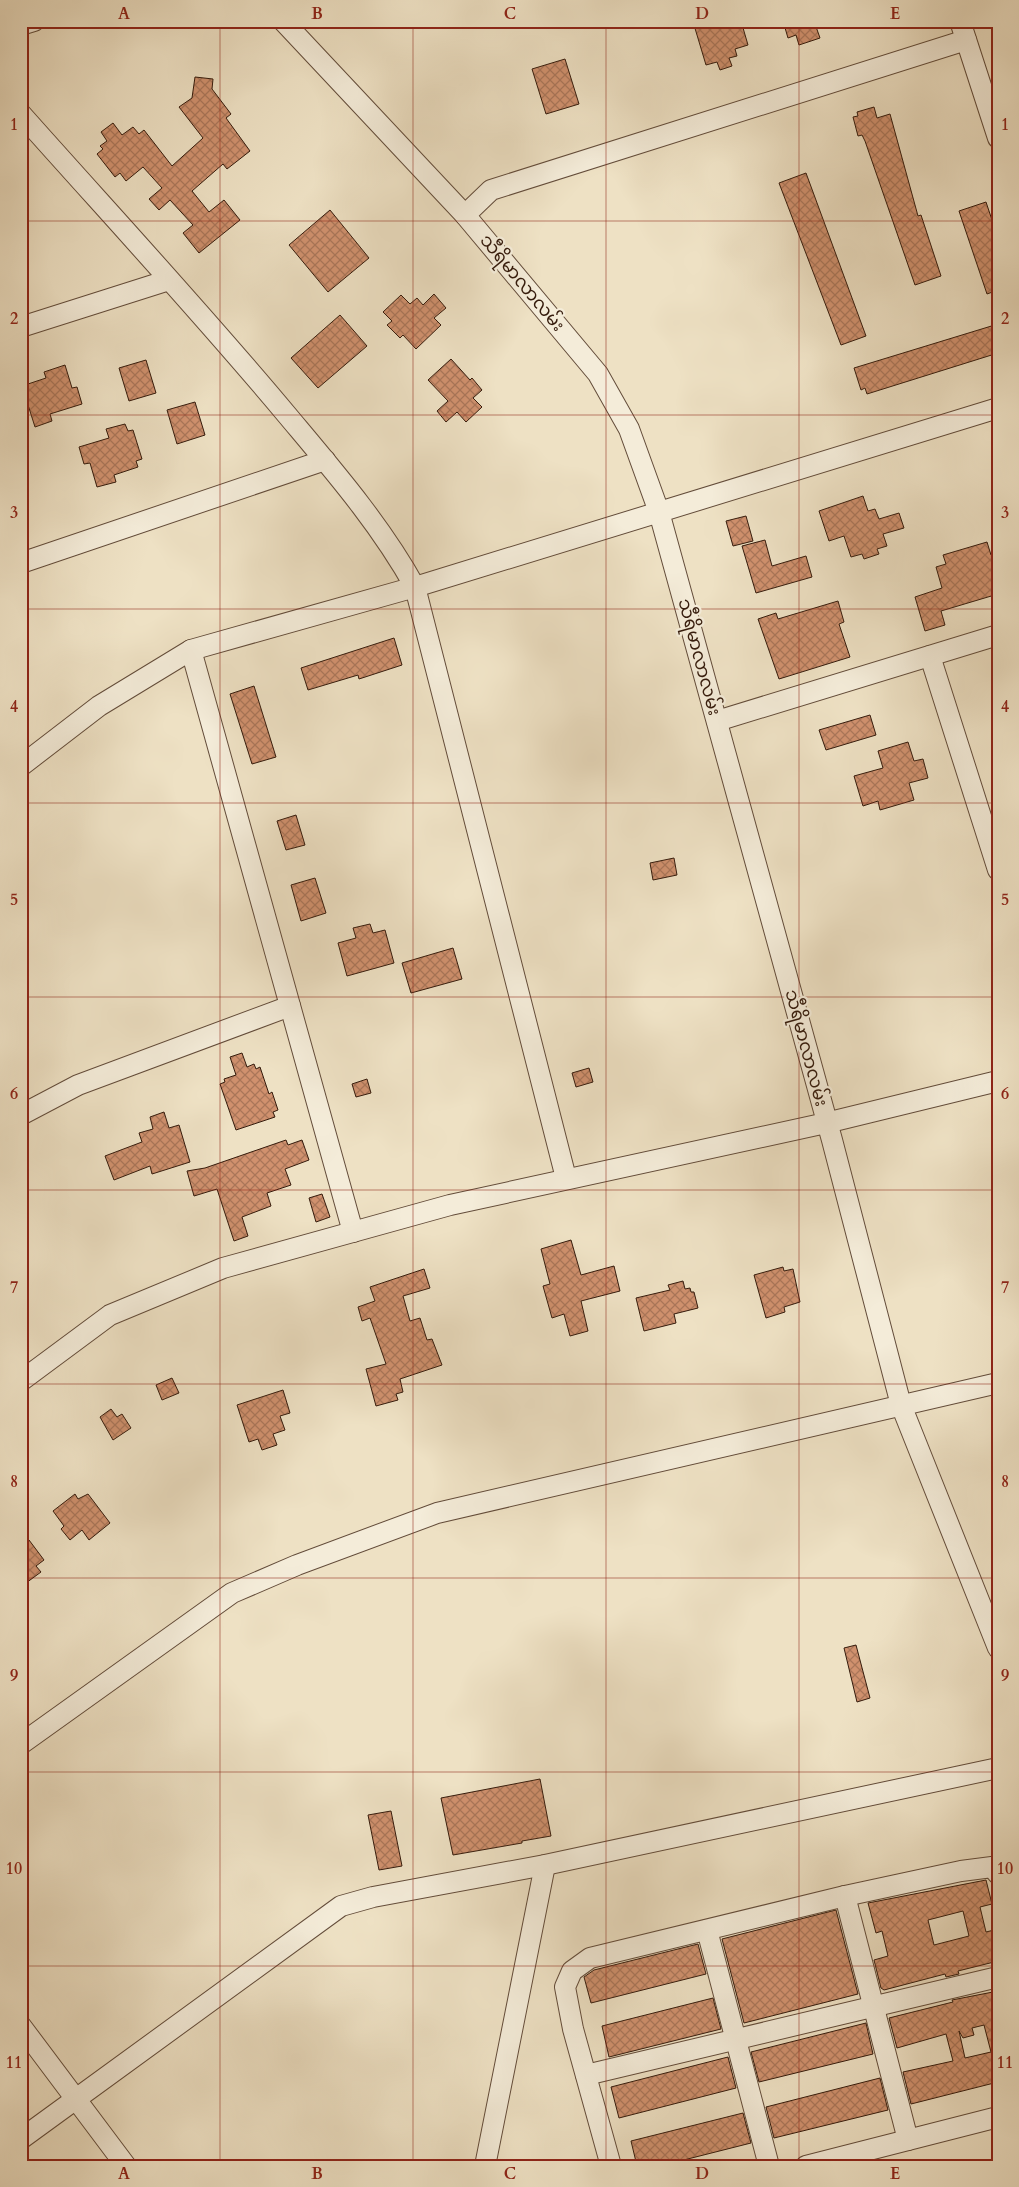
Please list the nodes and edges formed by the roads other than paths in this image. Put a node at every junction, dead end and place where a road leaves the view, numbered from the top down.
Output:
1 (34, 21) edge
2 (283, 21) edge
3 (21, 25) edge
4 (963, 31) edge
5 (21, 114) edge
6 (998, 138) edge
7 (465, 215) junction
8 (169, 280) junction
9 (21, 327) edge
10 (998, 408) edge
11 (325, 460) junction
12 (659, 512) junction
13 (21, 563) edge
14 (415, 587) junction
15 (998, 635) edge
16 (191, 650) junction
17 (930, 656) junction
18 (717, 721) junction
19 (21, 766) edge
20 (998, 870) edge
21 (290, 1006) junction
22 (998, 1081) edge
23 (21, 1115) edge
24 (826, 1123) junction
25 (566, 1178) junction
26 (353, 1232) junction
27 (21, 1381) edge
28 (998, 1383) edge
29 (900, 1405) junction
30 (998, 1648) edge
31 (21, 1744) edge
32 (998, 1768) edge
33 (545, 1865) junction
34 (998, 1874) edge
35 (845, 1896) junction
36 (707, 1930) junction
37 (998, 1977) edge
38 (873, 2006) junction
39 (21, 2026) edge
40 (736, 2038) junction
41 (586, 2075) junction
42 (77, 2099) junction
43 (998, 2117) edge
44 (21, 2139) edge
45 (908, 2140) junction
46 (126, 2166) edge
47 (485, 2166) edge
48 (611, 2166) edge
49 (769, 2166) edge
50 (806, 2166) edge

1 - 3 street
2 - 7 street, သီရိမာလာလမ်း
4 - 6 street
4 - 7 street
5 - 8 street
7 - 12 street, သီရိမာလာလမ်း
8 - 9 street
8 - 11 street
10 - 12 street
11 - 13 street
11 - 14 street
12 - 14 street
12 - 18 street, သီရိမာလာလမ်း
14 - 16 street
14 - 25 street
15 - 17 street
16 - 19 street
16 - 21 street
17 - 18 street
17 - 20 street
18 - 24 street, သီရိမာလာလမ်း
21 - 23 street
21 - 26 street
22 - 24 street
24 - 25 street
24 - 29 street, သီရိမာလာလမ်း
25 - 26 street
26 - 27 street
28 - 29 street
29 - 30 street, သီရိမာလာလမ်း
29 - 31 street
32 - 33 street
33 - 42 street
33 - 47 street
34 - 35 street
35 - 36 street
35 - 38 street
36 - 40 street
36 - 41 street
37 - 38 street
38 - 40 street
38 - 45 street
39 - 42 street
40 - 41 street
40 - 49 street
41 - 48 street
42 - 44 street
42 - 46 street
43 - 45 street
45 - 50 street

